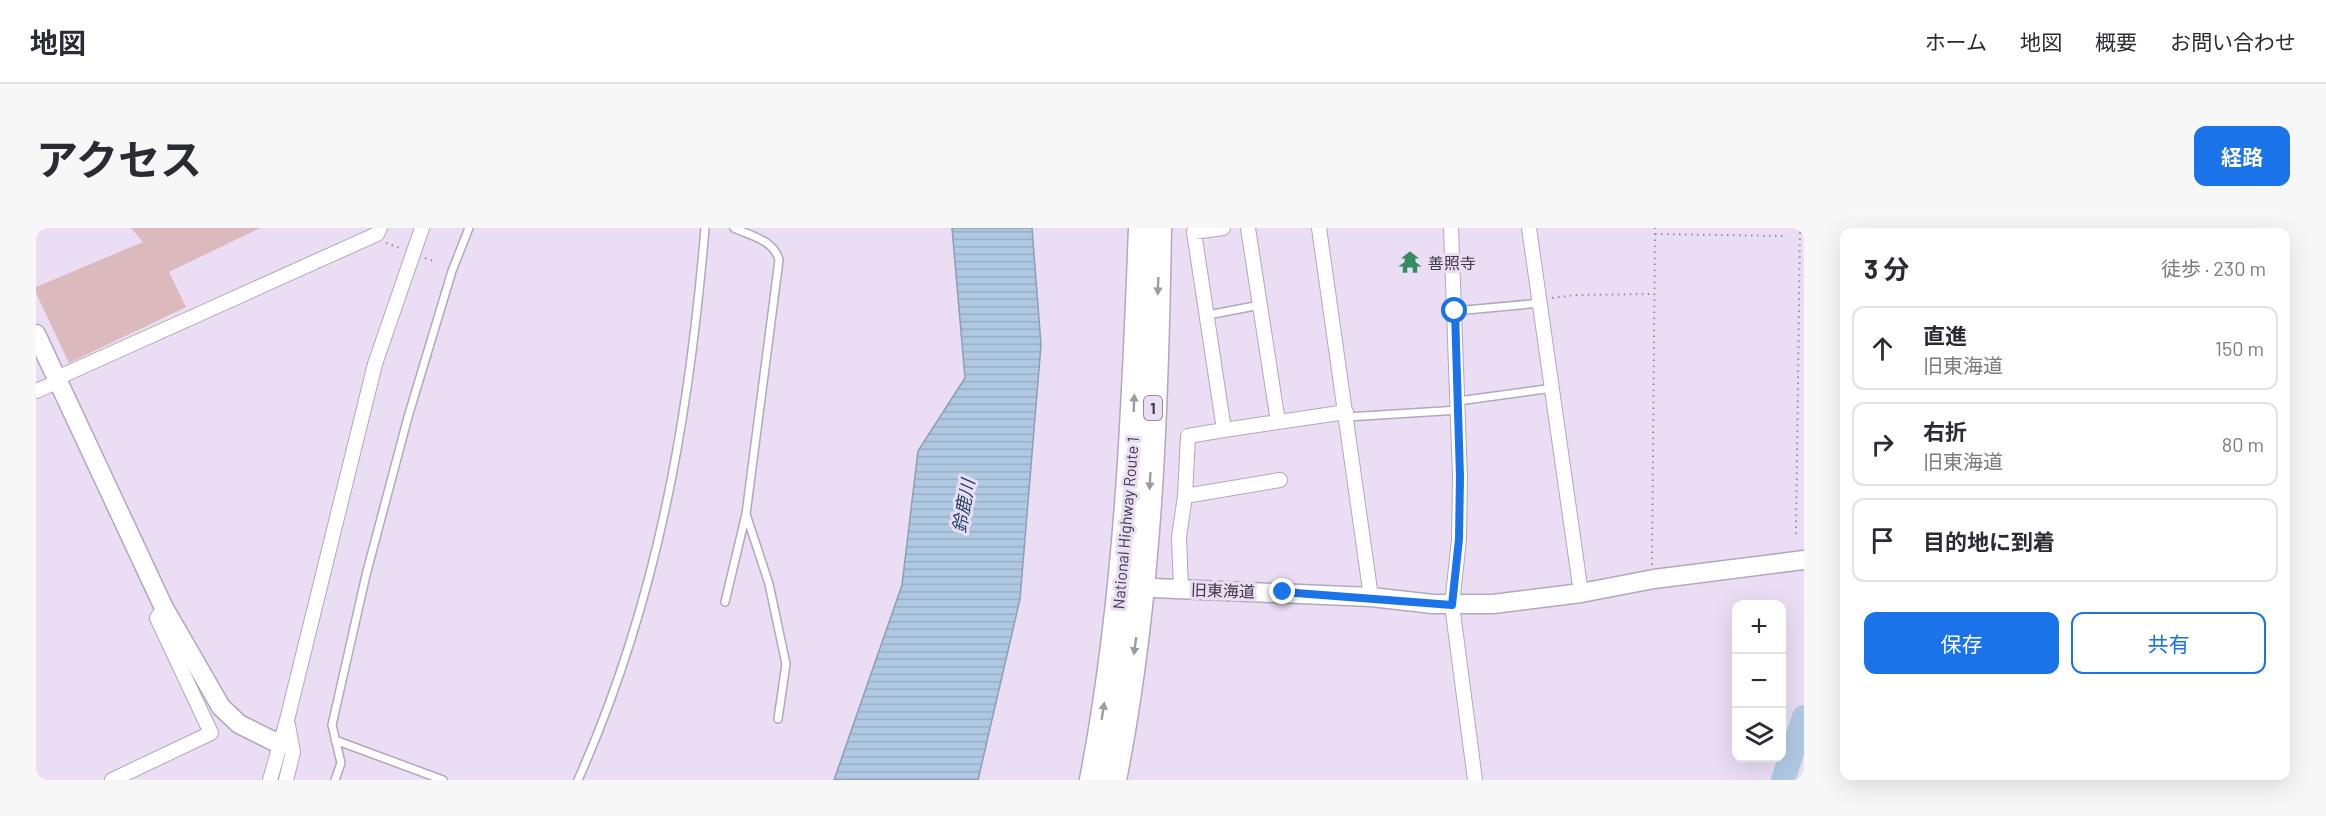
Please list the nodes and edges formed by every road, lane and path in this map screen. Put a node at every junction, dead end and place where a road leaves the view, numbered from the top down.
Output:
1 (422, 228) edge
2 (469, 228) edge
3 (705, 228) edge
4 (734, 228) edge
5 (1222, 228) edge
6 (1248, 228) edge
7 (1319, 228) edge
8 (1451, 228) edge
9 (1529, 228) edge
10 (1655, 228) edge
11 (1800, 228) edge
12 (379, 231) edge
13 (1145, 231) edge
14 (1655, 234) junction
15 (1784, 236) dead end
16 (408, 251) dead end
17 (419, 256) dead end
18 (436, 262) dead end
19 (1654, 294) junction
20 (1541, 302) junction
21 (1260, 305) junction
22 (1455, 311) junction
23 (1208, 315) junction
24 (36, 334) edge
25 (57, 380) junction
26 (1553, 388) junction
27 (36, 392) edge
28 (1459, 405) junction
29 (1347, 415) junction
30 (1278, 422) junction
31 (1224, 430) junction
32 (1280, 480) dead end
33 (1185, 496) junction
34 (746, 514) junction
35 (1796, 534) dead end
36 (1804, 560) edge
37 (1654, 579) junction
38 (1131, 587) junction
39 (1181, 589) junction
40 (1581, 593) junction
41 (1371, 597) junction
42 (725, 602) dead end
43 (164, 608) junction
44 (1452, 609) junction
45 (778, 719) dead end
46 (287, 720) junction
47 (335, 740) junction
48 (281, 745) junction
49 (112, 780) edge
50 (270, 780) edge
51 (286, 780) edge
52 (335, 780) edge
53 (443, 780) edge
54 (578, 780) edge
55 (1092, 780) edge
56 (1114, 780) edge
57 (1475, 780) edge

1 - 46 street
2 - 47 lane
3 - 54 lane
4 - 34 lane
5 - 23 street
6 - 21 street
7 - 29 street
8 - 22 street
9 - 20 street
10 - 14 path
11 - 35 path
12 - 16 path
12 - 25 street
13 - 38 highway, National Highway Route 1 / 1
14 - 15 path
14 - 19 path
17 - 18 path
19 - 20 path
19 - 37 path
20 - 22 lane
20 - 26 street
21 - 23 lane
21 - 30 street
22 - 28 street
23 - 31 street
24 - 25 street
25 - 27 street
25 - 43 street
26 - 28 lane
26 - 40 street
28 - 29 lane
28 - 44 street
29 - 30 street
29 - 41 street
30 - 31 street
31 - 33 street
32 - 33 street
33 - 39 street
34 - 42 lane
34 - 45 lane
36 - 37 street, 旧東海道
37 - 40 street, 旧東海道
38 - 39 street, 旧東海道
55 -> 38 highway, National Highway Route 1 / 1
38 -> 56 highway, National Highway Route 1 / 1
39 - 41 street, 旧東海道
40 - 44 street, 旧東海道
41 - 44 street, 旧東海道
43 - 48 street
43 - 49 street
44 - 57 street
46 - 48 street
46 - 51 street
47 - 52 lane
47 - 53 lane
48 - 50 street

